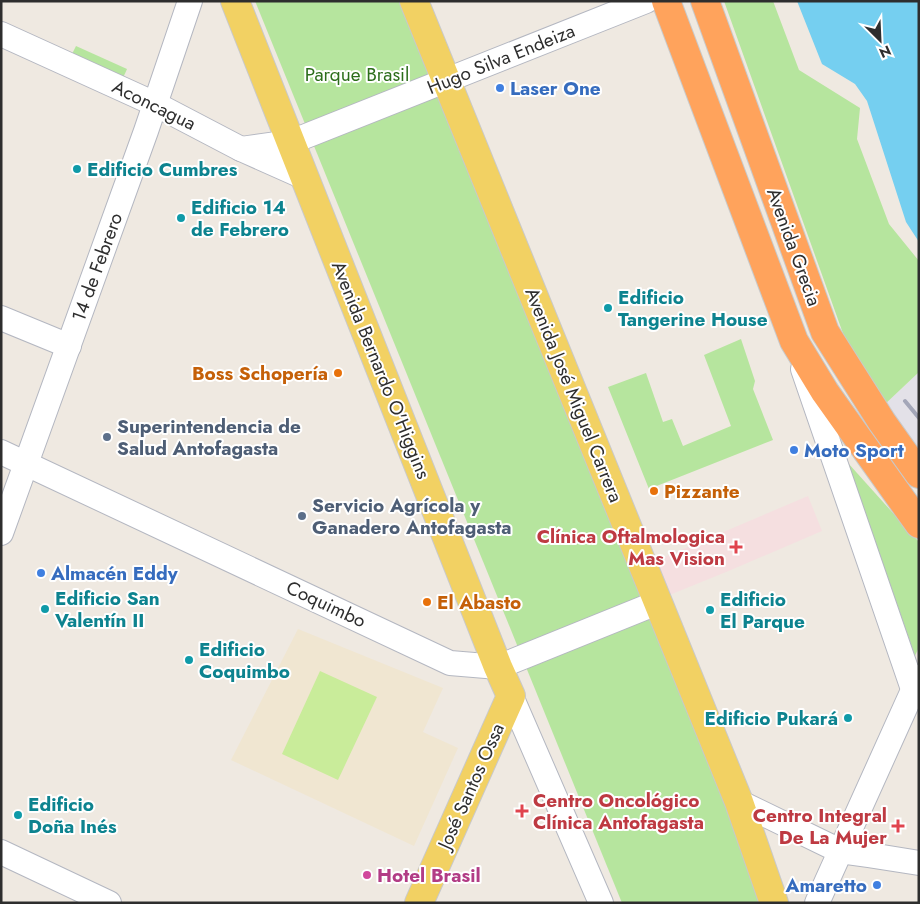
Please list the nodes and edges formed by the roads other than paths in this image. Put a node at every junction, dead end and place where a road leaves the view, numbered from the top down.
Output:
1 (190, 1) edge
2 (235, 1) edge
3 (414, 1) edge
4 (646, 1) edge
5 (666, 1) edge
6 (705, 1) edge
7 (1, 34) edge
8 (446, 81) junction
9 (155, 104) junction
10 (292, 142) junction
11 (241, 149) junction
12 (306, 178) junction
13 (1, 318) edge
14 (794, 341) junction
15 (69, 346) junction
16 (1, 452) edge
17 (27, 463) junction
18 (919, 474) edge
19 (919, 524) edge
20 (1, 532) edge
21 (659, 602) junction
22 (498, 667) junction
23 (916, 683) edge
24 (511, 696) junction
25 (739, 802) junction
26 (1, 852) edge
27 (840, 852) junction
28 (919, 863) edge
29 (109, 903) edge
30 (419, 903) edge
31 (601, 903) edge
32 (774, 903) edge
33 (816, 903) edge

1 - 9 street, 14 de Febrero
2 - 10 main road, Avenida Bernardo O'Higgins
3 - 8 main road, Avenida José Miguel Carrera
4 - 8 street, Hugo Silva Endeiza
5 - 14 highway, Avenida Grecia
6 - 18 highway, Avenida Grecia
7 - 9 street, Aconcagua
8 - 10 street, Hugo Silva Endeiza
8 - 21 main road, Avenida José Miguel Carrera
9 - 11 street, Aconcagua
9 - 15 street, 14 de Febrero
10 - 11 street, Hugo Silva Endeiza
10 - 12 main road, Avenida Bernardo O'Higgins
11 - 12 street, Aconcagua
12 - 22 main road, Avenida Bernardo O'Higgins
13 - 15 street
14 - 19 highway, Avenida Grecia
14 - 23 street, Avenida Grecia
15 - 17 street, 14 de Febrero
16 - 17 street, Coquimbo
17 - 20 street, 14 de Febrero
17 - 22 street, Coquimbo
21 - 22 street, Coquimbo
21 - 25 main road, Avenida José Miguel Carrera
22 - 24 main road, Avenida Bernardo O'Higgins
23 - 27 street
24 - 30 main road, José Santos Ossa
24 - 31 street, Avenida Bernardo O'Higgins
25 - 27 street
25 - 32 main road, Avenida José Miguel Carrera
26 - 29 street
27 - 28 street
27 - 33 street

